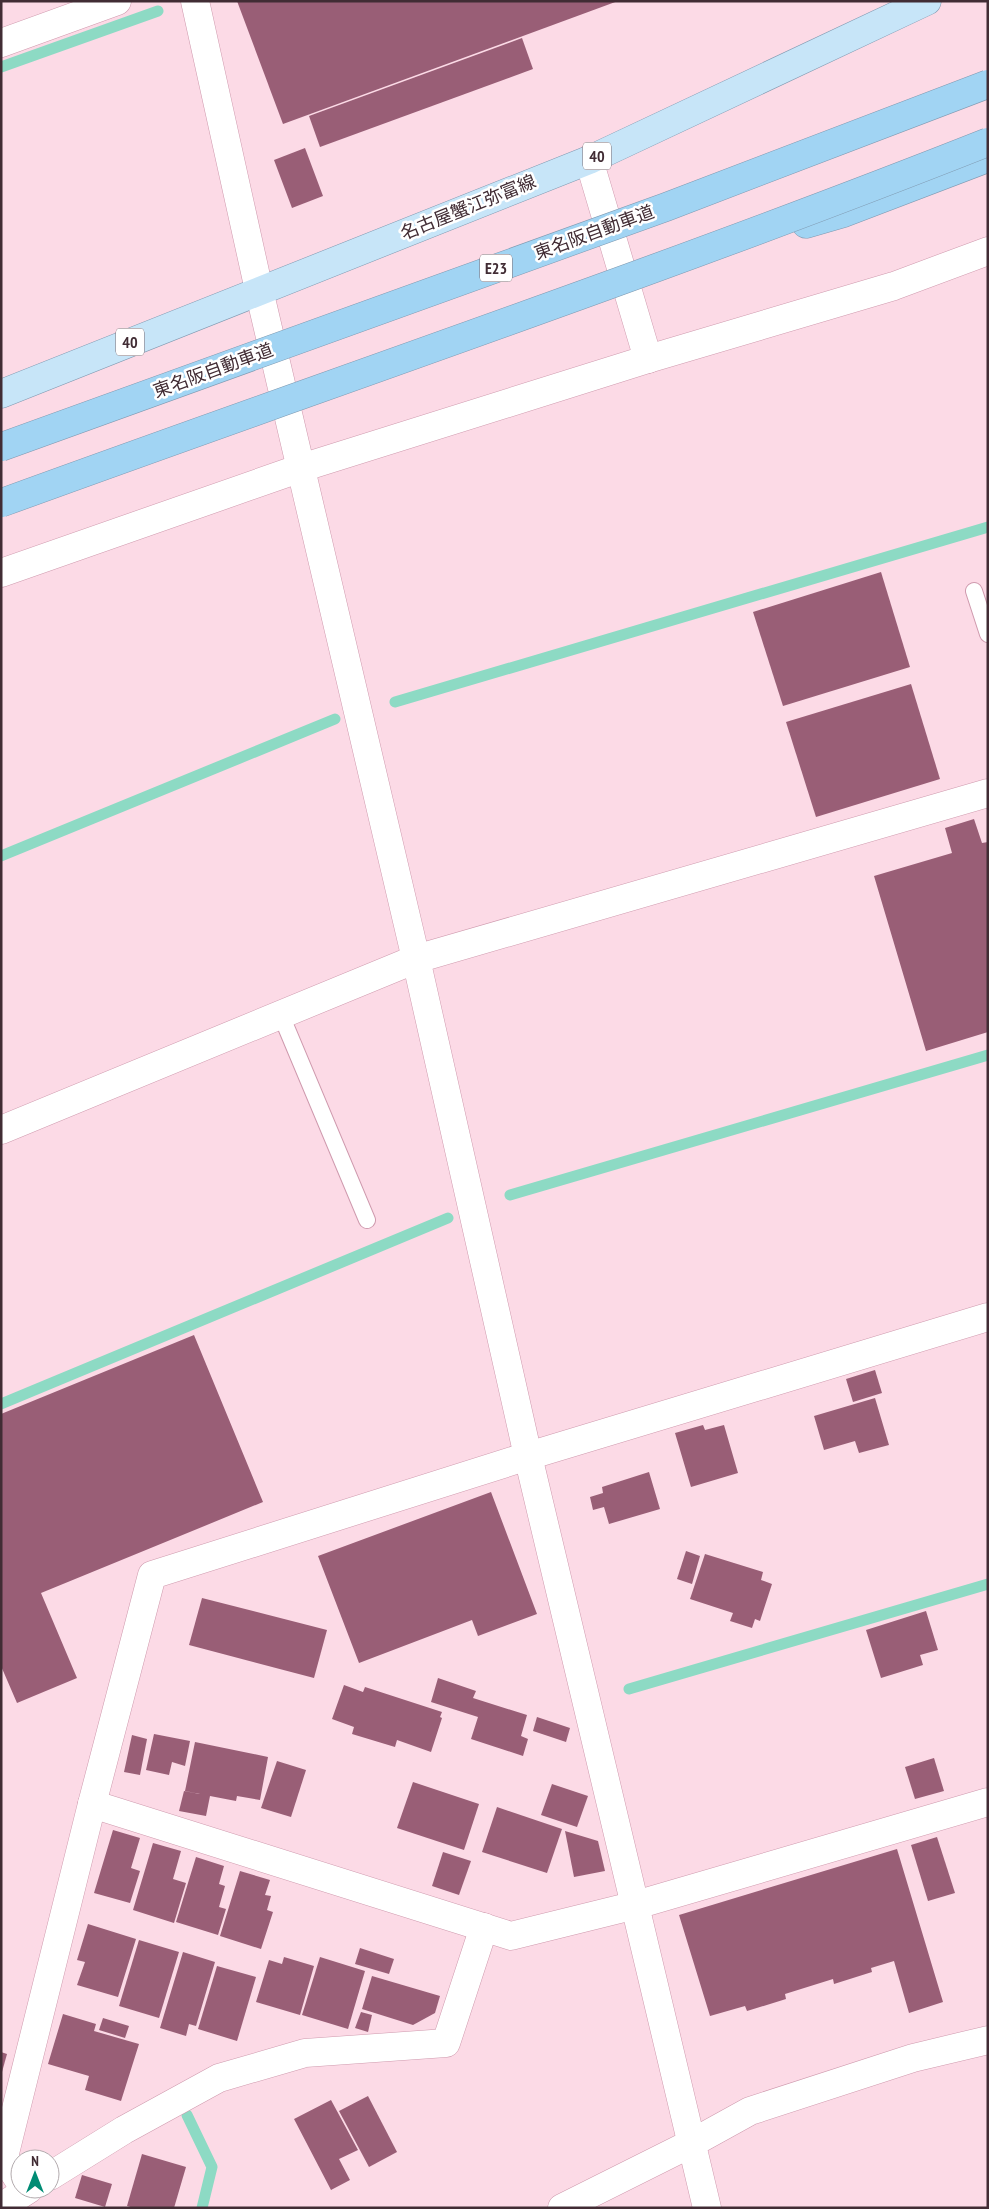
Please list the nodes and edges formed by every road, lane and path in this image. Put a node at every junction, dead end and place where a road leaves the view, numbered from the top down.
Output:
1 (117, 1) edge
2 (195, 1) edge
3 (926, 1) edge
4 (1, 43) edge
5 (988, 84) edge
6 (988, 142) edge
7 (988, 158) edge
8 (589, 160) junction
9 (988, 251) edge
10 (678, 260) junction
11 (259, 290) junction
12 (648, 359) junction
13 (1, 394) edge
14 (1, 447) edge
15 (301, 468) junction
16 (1, 503) edge
17 (1, 574) edge
18 (974, 591) dead end
19 (988, 634) edge
20 (988, 793) edge
21 (416, 959) junction
22 (281, 1015) junction
23 (1, 1130) edge
24 (367, 1220) dead end
25 (988, 1317) edge
26 (528, 1456) junction
27 (988, 1802) edge
28 (92, 1804) junction
29 (636, 1905) junction
30 (484, 1927) junction
31 (988, 2040) edge
32 (692, 2143) junction
33 (3, 2157) edge
34 (60, 2170) edge
35 (11, 2199) edge
36 (1, 2207) edge
37 (562, 2208) edge
38 (707, 2208) edge

1 - 4 street
2 - 11 street
3 - 8 main road, 名古屋蟹江弥富線 / 40
5 - 14 highway, 東名阪自動車道 / E23, bridge
6 - 10 highway, bridge
7 - 10 highway, bridge
8 - 11 main road, 名古屋蟹江弥富線 / 40
8 - 12 street
9 - 12 street
10 - 16 highway, bridge
11 - 13 main road, 名古屋蟹江弥富線 / 40
11 - 15 street
12 - 15 street
15 - 17 street
15 - 21 street
18 - 19 lane
20 - 21 street
21 - 22 street
21 - 26 street
22 - 23 street
22 - 24 lane
25 - 26 street
26 - 28 street
26 - 29 street
27 - 29 street
28 - 30 street
28 - 33 street
29 - 30 street
29 - 32 street
30 - 34 street
31 - 32 street
32 - 37 street
32 - 38 street
35 - 36 street

